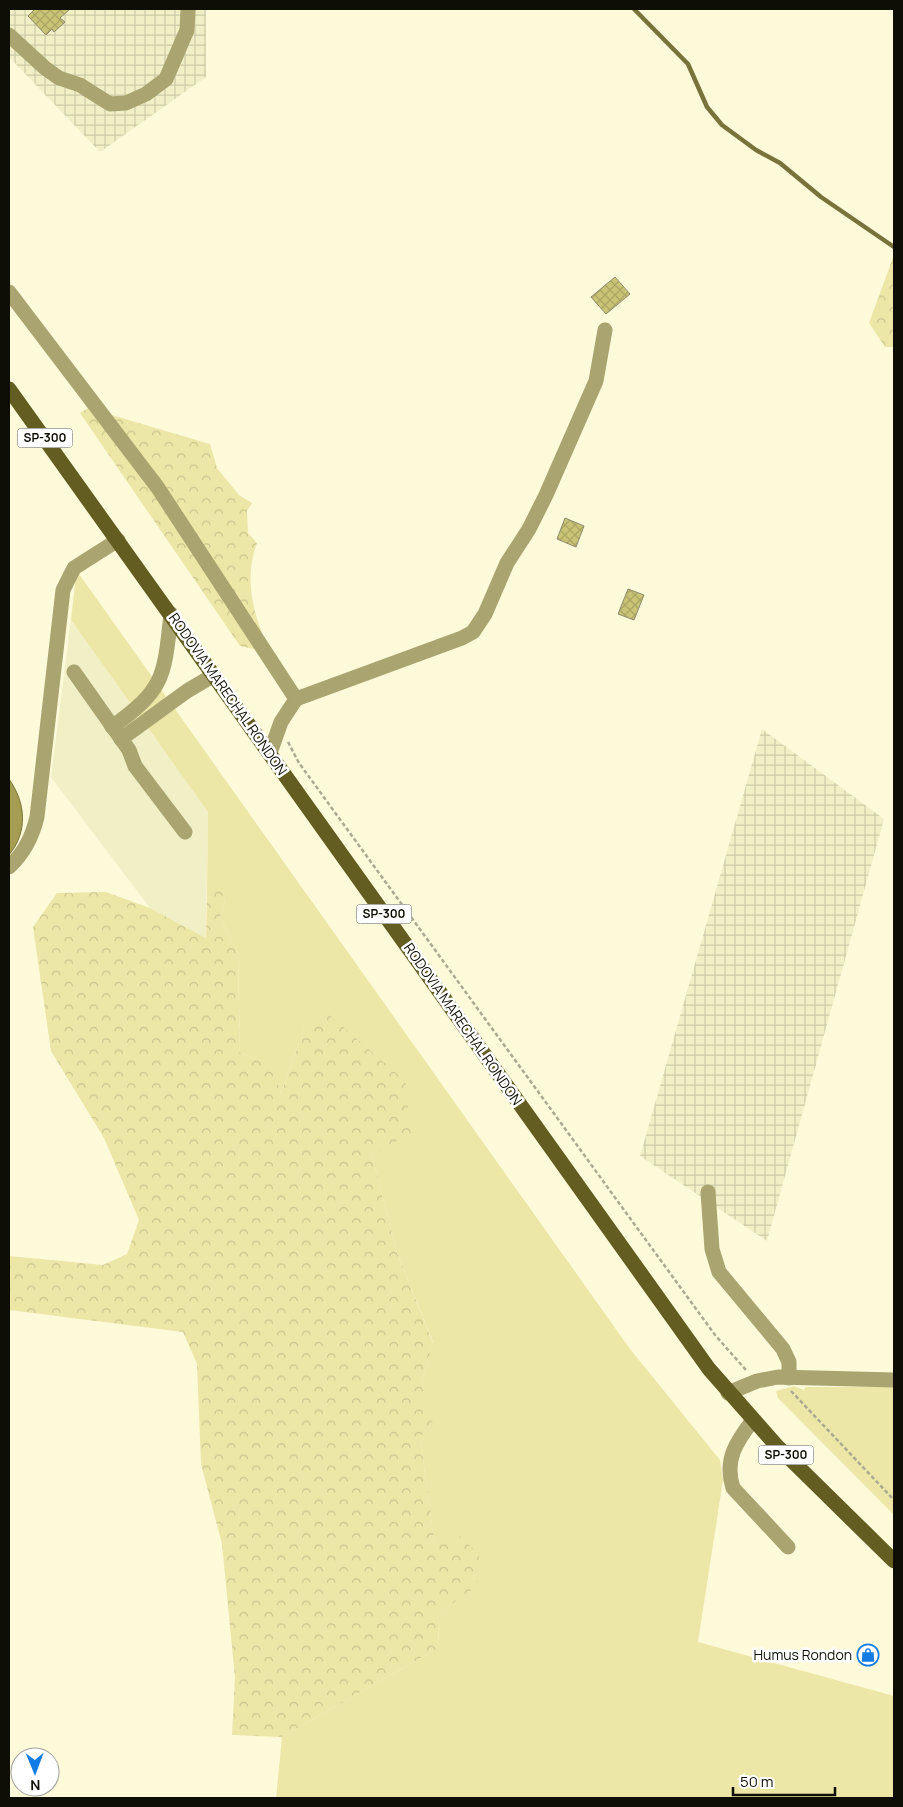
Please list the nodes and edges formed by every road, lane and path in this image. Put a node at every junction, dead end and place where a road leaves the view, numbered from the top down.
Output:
1 (188, 9) edge
2 (9, 35) edge
3 (9, 292) edge
4 (605, 330) dead end
5 (9, 389) edge
6 (118, 540) junction
7 (171, 614) junction
8 (74, 672) dead end
9 (214, 675) junction
10 (152, 693) junction
11 (296, 700) junction
12 (164, 708) junction
13 (281, 722) junction
14 (117, 733) junction
15 (270, 753) junction
16 (185, 832) dead end
17 (9, 867) edge
18 (708, 1192) dead end
19 (783, 1378) junction
20 (894, 1380) edge
21 (757, 1381) junction
22 (728, 1393) junction
23 (753, 1420) junction
24 (894, 1500) edge
25 (788, 1547) dead end
26 (894, 1561) edge

1 - 2 street
3 - 11 street
4 - 11 street
5 - 6 main road, RODOVIA MARECHAL RONDON / SP-300
6 - 7 main road, RODOVIA MARECHAL RONDON / SP-300
6 - 17 street
7 - 9 main road, RODOVIA MARECHAL RONDON / SP-300
7 - 10 street
8 - 14 street
9 - 12 street
9 - 15 main road, RODOVIA MARECHAL RONDON / SP-300
10 - 12 street
10 - 14 street
11 - 13 street
12 - 14 street
13 - 15 street
13 - 21 path
14 - 16 street
15 - 22 main road, RODOVIA MARECHAL RONDON / SP-300
18 - 19 street
19 - 20 street
19 - 21 street
19 - 24 path
21 - 22 street
22 - 23 main road, RODOVIA MARECHAL RONDON / SP-300
23 - 25 street
23 - 26 main road, RODOVIA MARECHAL RONDON / SP-300

